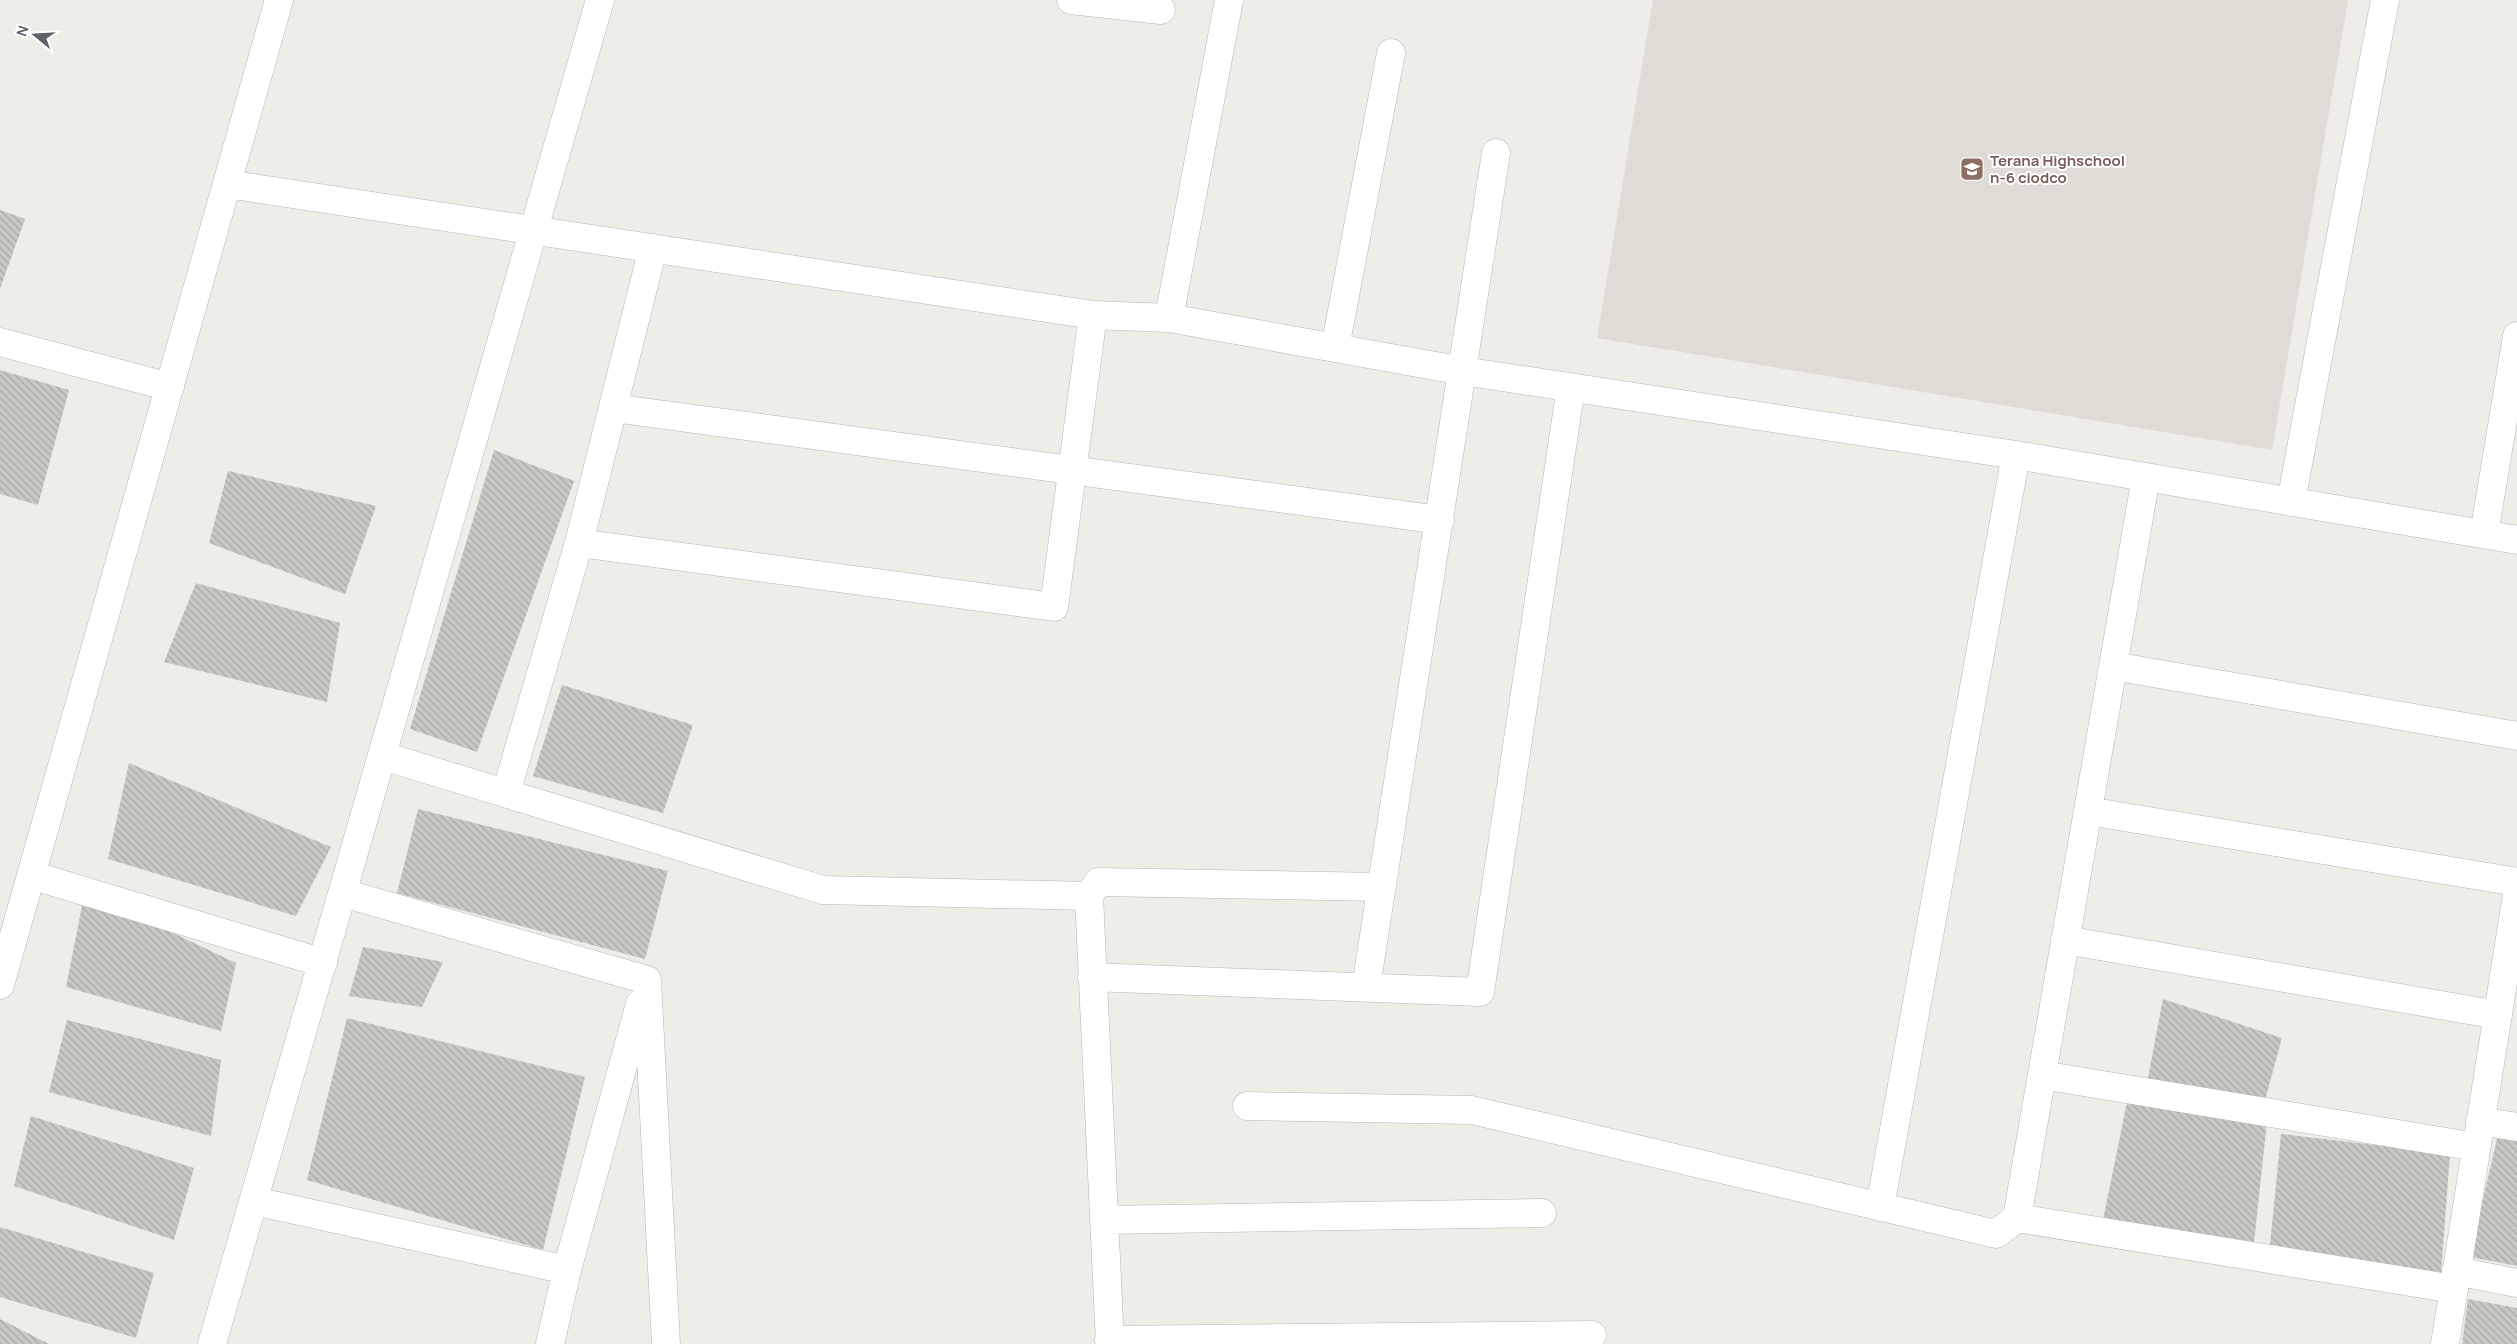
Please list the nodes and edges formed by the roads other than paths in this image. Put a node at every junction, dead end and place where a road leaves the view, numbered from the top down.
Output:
1 (279, 0) edge
2 (600, 0) edge
3 (1071, 0) edge
4 (1229, 0) edge
5 (2385, 0) edge
6 (1161, 10) dead end
7 (1391, 53) dead end
8 (1496, 153) dead end
9 (227, 184) junction
10 (535, 231) junction
11 (653, 248) junction
12 (1093, 315) junction
13 (1169, 318) junction
14 (2517, 336) edge
15 (0, 342) edge
16 (1335, 348) junction
17 (1463, 371) junction
18 (170, 387) junction
19 (1571, 387) junction
20 (613, 408) junction
21 (2016, 455) junction
22 (1072, 471) junction
23 (2146, 477) junction
24 (2291, 502) junction
25 (1440, 520) junction
26 (2484, 534) junction
27 (2517, 540) edge
28 (579, 543) junction
29 (2113, 666) junction
30 (2517, 736) edge
31 (383, 756) junction
32 (506, 793) junction
33 (2088, 811) junction
34 (31, 875) junction
35 (2517, 882) edge
36 (1382, 887) junction
37 (343, 893) junction
38 (2517, 895) edge
39 (1089, 896) junction
40 (2065, 940) junction
41 (323, 963) junction
42 (1092, 976) junction
43 (647, 980) junction
44 (0, 985) edge
45 (1366, 987) junction
46 (2498, 1014) junction
47 (2042, 1075) junction
48 (1247, 1106) dead end
49 (2480, 1120) junction
50 (2517, 1127) edge
51 (2476, 1147) junction
52 (254, 1201) junction
53 (1880, 1207) junction
54 (1542, 1213) dead end
55 (2017, 1218) junction
56 (1104, 1220) junction
57 (567, 1270) junction
58 (2455, 1280) junction
59 (2517, 1283) edge
60 (1592, 1335) dead end
61 (1459, 1340) edge
62 (1318, 1341) edge
63 (1110, 1342) edge
64 (212, 1344) edge
65 (550, 1344) edge
66 (666, 1344) edge
67 (2445, 1344) edge

1 - 9 street
2 - 10 street
3 - 6 street
4 - 13 street
5 - 24 street
7 - 16 street
8 - 17 street
9 - 10 street
9 - 18 street
10 - 11 street
10 - 31 street
11 - 12 street
11 - 20 street
12 - 13 street
12 - 22 street
13 - 16 street
14 - 26 street
15 - 18 street
16 - 17 street
17 - 19 street
17 - 25 street
18 - 34 street
19 - 21 street
19 - 45 street
20 - 22 street
20 - 28 street
21 - 23 street
21 - 53 street
22 - 25 street
22 - 28 street
23 - 24 street
23 - 29 street
24 - 26 street
25 - 36 street
26 - 27 street
28 - 32 street
29 - 30 street
29 - 33 street
31 - 32 street
31 - 37 street
32 - 39 street
33 - 35 street
33 - 40 street
34 - 41 street
34 - 44 street
36 - 39 street
36 - 45 street
37 - 41 street
37 - 43 street
38 - 46 street
39 - 42 street
40 - 46 street
40 - 47 street
41 - 52 street
42 - 45 street
42 - 56 street
43 - 57 street
43 - 66 street
46 - 49 street
47 - 51 street
47 - 55 street
48 - 53 street
49 - 50 street
49 - 51 street
51 - 58 street
52 - 57 street
52 - 64 street
53 - 55 street
54 - 56 street
55 - 58 street
56 - 63 street
57 - 65 street
58 - 59 street
58 - 67 street
60 - 61 street
61 - 62 street
62 - 63 street

